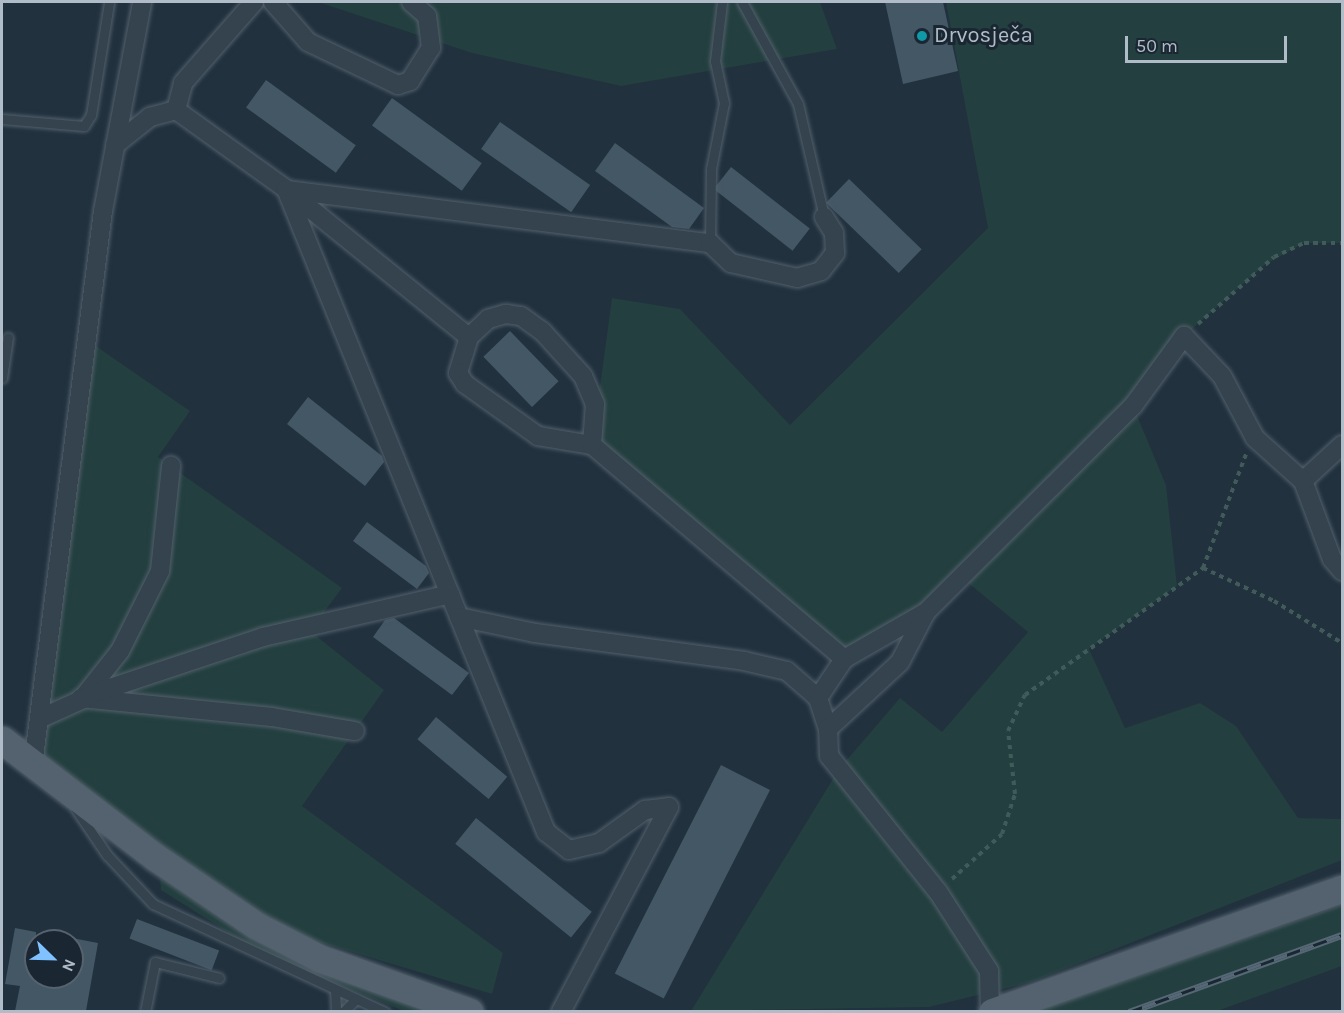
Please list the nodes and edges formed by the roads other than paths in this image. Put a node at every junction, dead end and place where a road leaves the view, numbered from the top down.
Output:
1 (109, 2) edge
2 (142, 2) edge
3 (254, 2) edge
4 (273, 2) edge
5 (411, 2) edge
6 (722, 2) edge
7 (742, 2) edge
8 (176, 110) junction
9 (2, 119) edge
10 (115, 146) junction
11 (286, 189) junction
12 (824, 217) joint
13 (710, 243) junction
14 (469, 337) junction
15 (9, 338) dead end
16 (2, 378) edge
17 (592, 445) junction
18 (1342, 446) edge
19 (171, 466) dead end
20 (1303, 481) junction
21 (1342, 571) edge
22 (450, 594) junction
23 (926, 612) junction
24 (459, 617) junction
25 (844, 659) junction
26 (81, 698) junction
27 (818, 698) junction
28 (39, 720) junction
29 (828, 729) junction
30 (355, 731) dead end
31 (2, 740) edge
32 (33, 765) junction
33 (61, 786) junction
34 (1342, 888) edge
35 (219, 978) dead end
36 (335, 990) junction
37 (356, 999) junction
38 (145, 1011) edge
39 (336, 1011) edge
40 (343, 1011) edge
41 (385, 1011) edge
42 (470, 1011) edge
43 (561, 1011) edge
44 (991, 1011) edge

1 - 9 lane
2 - 10 street
3 - 8 street
4 - 5 street
6 - 13 lane
7 - 12 lane
8 - 10 street
8 - 11 street
10 - 28 street
11 - 13 street
11 - 14 street
11 - 22 street
12 - 13 street
14 - 17 street
14 - 17 street
15 - 16 lane
17 - 25 street
18 - 20 street
19 - 26 street
20 - 21 street
20 - 23 street
22 - 24 street
22 - 26 street
23 - 25 street
23 - 29 street
24 - 27 street
24 - 43 street
25 - 27 street
26 - 28 street
26 - 30 street
27 - 29 street
28 - 32 street
29 - 44 street
31 - 32 main road
32 - 33 main road
33 - 36 lane
33 - 42 main road
34 - 44 main road
35 - 38 lane
36 - 37 lane
36 - 39 lane
37 - 40 lane
37 - 41 lane

